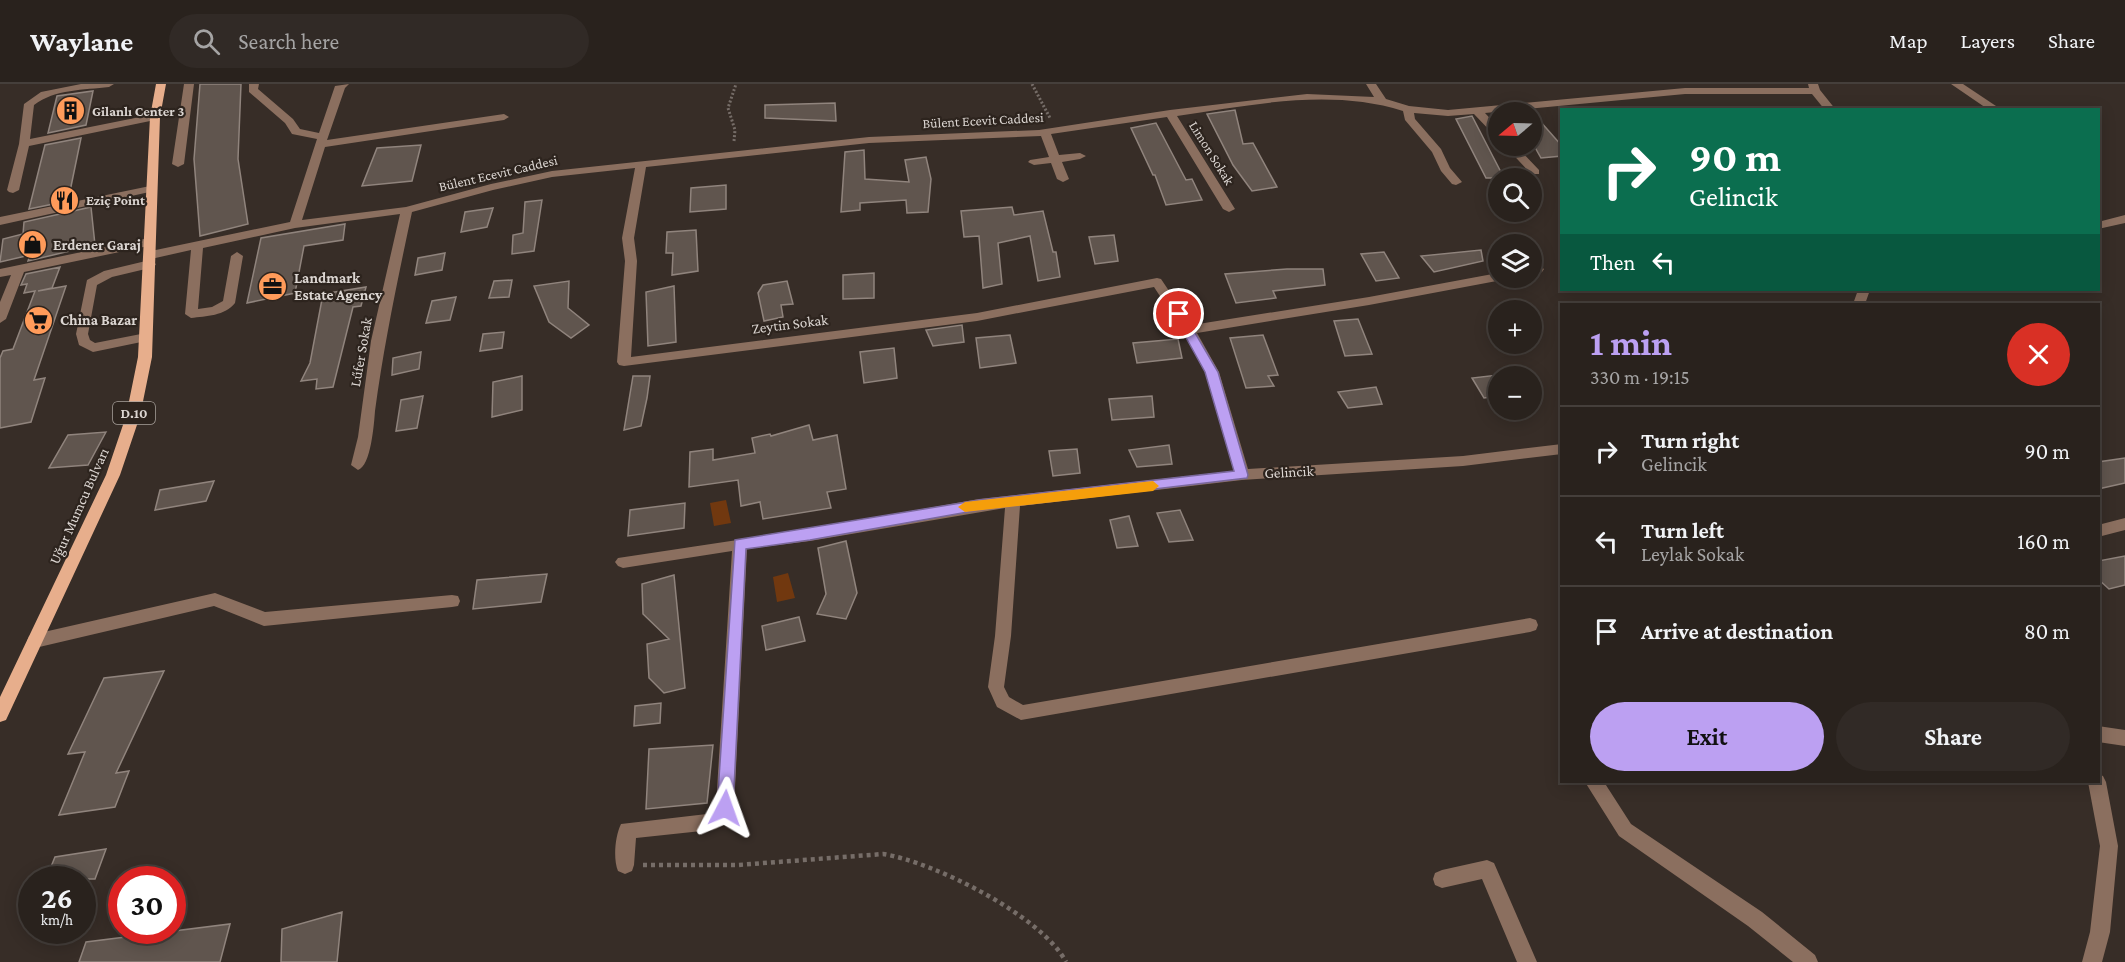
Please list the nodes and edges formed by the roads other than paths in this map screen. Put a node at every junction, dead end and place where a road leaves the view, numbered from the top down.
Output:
1 (110, 84) edge
2 (161, 84) edge
3 (189, 84) edge
4 (254, 84) edge
5 (344, 84) edge
6 (1371, 84) edge
7 (1956, 84) edge
8 (1748, 87) edge
9 (1814, 87) edge
10 (1382, 101) junction
11 (1830, 108) edge
12 (1994, 108) edge
13 (1408, 109) junction
14 (1477, 111) junction
15 (1170, 113) junction
16 (155, 117) junction
17 (504, 117) dead end
18 (1488, 123) edge
19 (1050, 132) junction
20 (321, 141) junction
21 (24, 144) junction
22 (1080, 156) dead end
23 (1520, 156) edge
24 (1055, 158) junction
25 (1034, 162) dead end
26 (178, 164) dead end
27 (641, 164) junction
28 (1531, 168) edge
29 (1064, 179) dead end
30 (1456, 182) dead end
31 (150, 189) junction
32 (13, 190) dead end
33 (1230, 209) dead end
34 (407, 210) junction
35 (2125, 219) edge
36 (0, 221) edge
37 (295, 224) junction
38 (2100, 225) edge
39 (197, 245) junction
40 (150, 254) junction
41 (237, 256) dead end
42 (19, 270) junction
43 (0, 273) edge
44 (1488, 279) edge
45 (0, 319) edge
46 (1190, 330) junction
47 (146, 337) junction
48 (1560, 449) edge
49 (358, 465) dead end
50 (1242, 475) junction
51 (1013, 502) junction
52 (2125, 524) edge
53 (2100, 530) edge
54 (740, 544) junction
55 (622, 562) dead end
56 (452, 601) dead end
57 (1530, 625) dead end
58 (35, 641) junction
59 (0, 716) edge
60 (2100, 734) edge
61 (2125, 738) edge
62 (1595, 783) edge
63 (2097, 783) edge
64 (624, 865) road end
65 (1442, 879) dead end
66 (1527, 962) edge
67 (1808, 962) edge
68 (2092, 962) edge

1 - 21 street
2 - 16 main road, Uğur Mumcu Bulvarı / D.10
3 - 26 street
4 - 20 street
5 - 20 street
6 - 10 street
7 - 12 street
8 - 9 street, Bülent Ecevit Caddesi
8 - 14 street, Bülent Ecevit Caddesi
9 - 11 street
10 - 13 street, Bülent Ecevit Caddesi
10 - 15 street, Bülent Ecevit Caddesi
13 - 14 street, Bülent Ecevit Caddesi
13 - 30 street
14 - 18 street
15 - 19 street, Bülent Ecevit Caddesi
15 - 33 street, Limon Sokak
16 - 21 street
16 - 31 main road, Uğur Mumcu Bulvarı / D.10
17 - 20 street
19 - 24 street
19 - 27 street, Bülent Ecevit Caddesi
20 - 37 street
21 - 32 street
22 - 24 street
23 - 28 street
24 - 25 street
24 - 29 street
27 - 34 street, Bülent Ecevit Caddesi
27 - 46 street, Zeytin Sokak
31 - 36 street
31 - 40 main road, Uğur Mumcu Bulvarı / D.10
34 - 37 street, Bülent Ecevit Caddesi
34 - 49 street, Lűfer Sokak
35 - 38 street
37 - 39 street, Bülent Ecevit Caddesi
39 - 40 street, Bülent Ecevit Caddesi
39 - 41 street
40 - 42 street
40 - 47 main road, Uğur Mumcu Bulvarı / D.10
40 - 47 street
42 - 43 street
42 - 45 street
44 - 46 street
46 - 50 street
47 - 58 main road, Uğur Mumcu Bulvarı / D.10
48 - 50 street, Gelincik
50 - 51 street, Gelincik
51 - 54 street, Gelincik
51 - 57 street
52 - 53 street
54 - 55 street, Gelincik
54 - 64 street
56 - 58 street
58 - 59 main road, Uğur Mumcu Bulvarı / D.10
60 - 61 street
62 - 67 street
63 - 68 street
65 - 66 street

